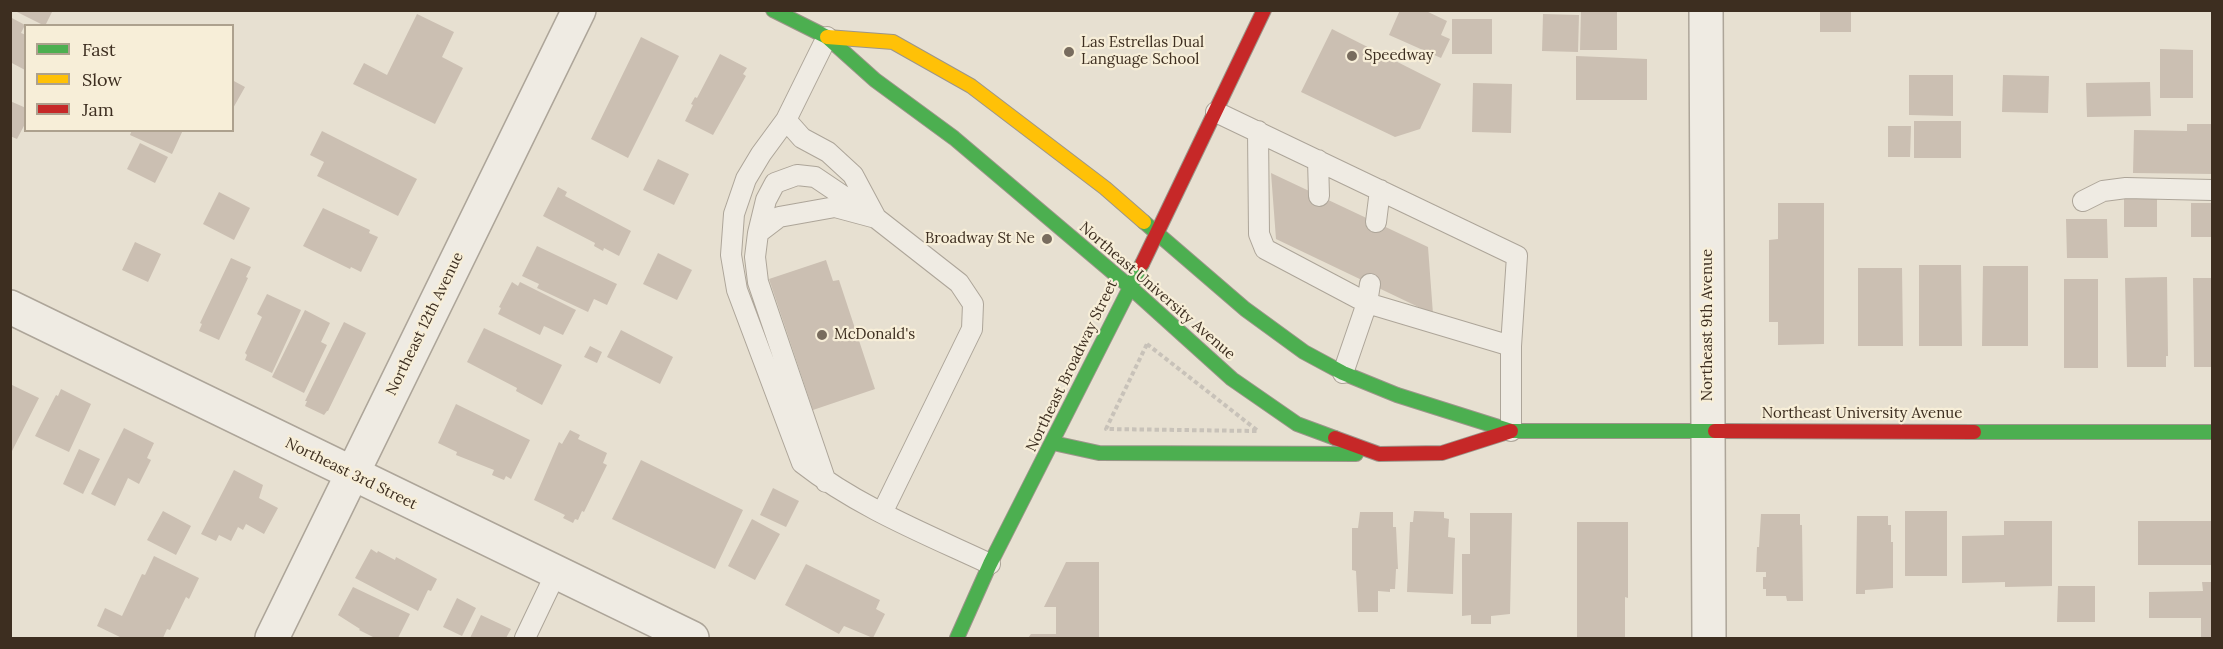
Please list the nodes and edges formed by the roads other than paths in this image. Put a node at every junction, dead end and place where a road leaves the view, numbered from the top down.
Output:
1 (579, 10) edge
2 (773, 10) edge
3 (1264, 10) edge
4 (1706, 10) edge
5 (827, 37) junction
6 (1216, 112) junction
7 (786, 120) junction
8 (1258, 131) junction
9 (1318, 160) junction
10 (1380, 190) junction
11 (2212, 190) edge
12 (1319, 196) dead end
13 (2084, 201) dead end
14 (876, 218) junction
15 (1376, 222) dead end
16 (758, 233) junction
17 (1157, 234) junction
18 (1130, 287) junction
19 (1369, 293) junction
20 (10, 307) edge
21 (1511, 346) junction
22 (1343, 373) junction
23 (1709, 430) junction
24 (1511, 431) junction
25 (2212, 432) edge
26 (1053, 443) junction
27 (1379, 454) junction
28 (352, 475) junction
29 (826, 482) junction
30 (882, 513) junction
31 (990, 564) junction
32 (556, 573) junction
33 (272, 639) edge
34 (525, 639) edge
35 (692, 639) edge
36 (957, 639) edge
37 (1709, 639) edge

1 - 28 street, Northeast 12th Avenue
2 - 5 main road, Northeast University Avenue
3 - 6 main road, Northeast Broadway Street
4 - 23 street, Northeast 9th Avenue
5 - 7 lane
5 - 17 main road, Northeast University Avenue
5 - 18 main road, Northeast University Avenue
6 - 8 lane
6 - 17 main road, Northeast Broadway Street
7 - 14 lane
7 - 29 lane
8 - 9 lane
8 - 19 lane
9 - 10 lane
9 - 12 lane
10 - 15 lane
10 - 21 lane
11 - 13 lane
14 - 16 lane
14 - 16 lane
14 - 30 lane
16 - 29 lane
17 - 18 main road, Northeast Broadway Street
17 - 22 main road, Northeast University Avenue
18 - 26 main road, Northeast Broadway Street
18 - 27 main road, Northeast University Avenue
19 - 21 lane
19 - 22 lane
20 - 28 street, Northeast 3rd Street
21 - 24 lane
22 - 24 main road, Northeast University Avenue
23 - 24 main road, Northeast University Avenue
23 - 25 main road, Northeast University Avenue
23 - 37 street, Northeast 9th Avenue
24 - 27 main road, Northeast University Avenue
26 - 27 main road
26 - 31 main road, Northeast Broadway Street
28 - 32 street, Northeast 3rd Street
28 - 33 street, Northeast 12th Avenue
29 - 30 lane
30 - 31 lane
31 - 36 main road, Northeast Broadway Street
32 - 34 lane
32 - 35 street, Northeast 3rd Street

